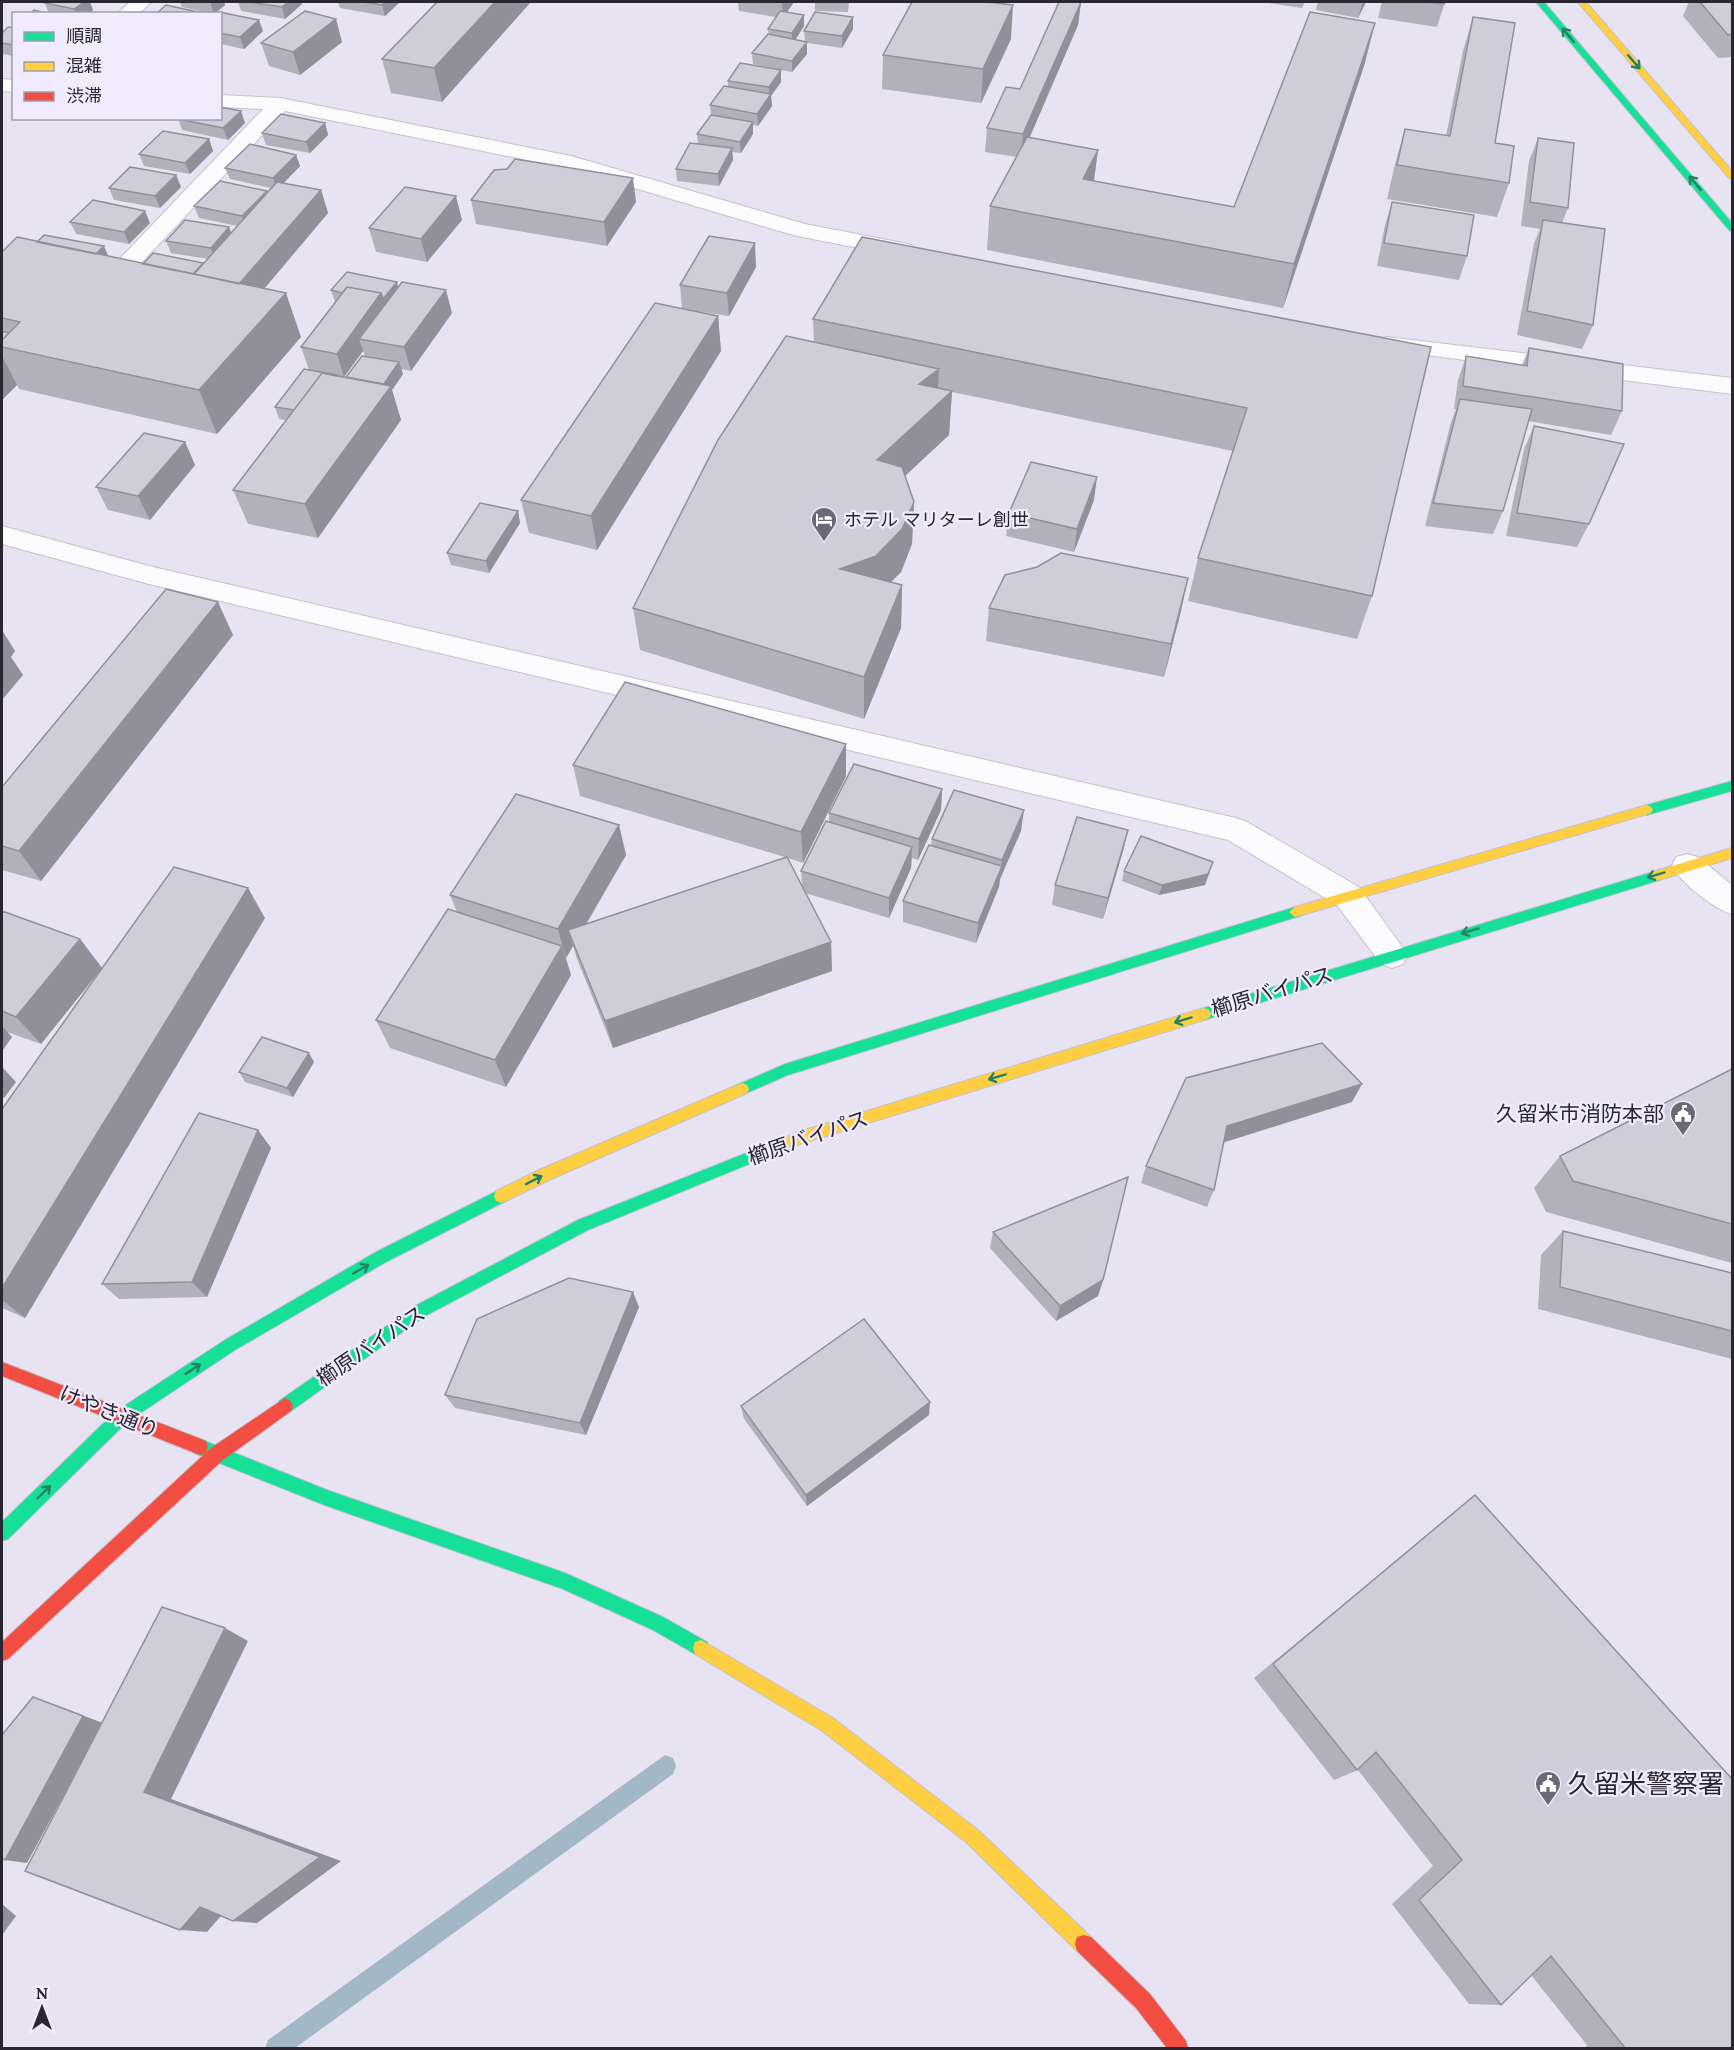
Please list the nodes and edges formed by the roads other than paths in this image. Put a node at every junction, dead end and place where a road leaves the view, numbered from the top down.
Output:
1 (141, 2) edge
2 (1540, 2) edge
3 (1582, 2) edge
4 (128, 12) edge
5 (222, 101) edge
6 (280, 104) junction
7 (1732, 176) edge
8 (1732, 228) edge
9 (928, 255) edge
10 (118, 274) edge
11 (1367, 342) edge
12 (1732, 386) edge
13 (2, 535) edge
14 (1732, 786) edge
15 (1732, 853) edge
16 (1687, 866) junction
17 (1348, 896) junction
18 (1732, 902) edge
19 (1392, 955) junction
20 (2, 1369) edge
21 (121, 1417) junction
22 (217, 1454) junction
23 (2, 1533) edge
24 (2, 1653) edge
25 (1179, 2049) edge

1 - 4 street
8 -> 2 street
3 -> 7 street
5 - 6 street
6 - 9 street
6 - 10 street
11 - 12 street
13 - 17 street
14 - 17 street
15 - 16 street, 櫛原バイパス
16 - 18 street
16 -> 19 street, 櫛原バイパス
17 - 19 street
21 -> 17 street
19 -> 22 street, 櫛原バイパス
20 - 21 street, けやき通り
21 - 22 street, けやき通り
23 -> 21 street
22 - 24 street, 櫛原バイパス
22 - 25 street, けやき通り

